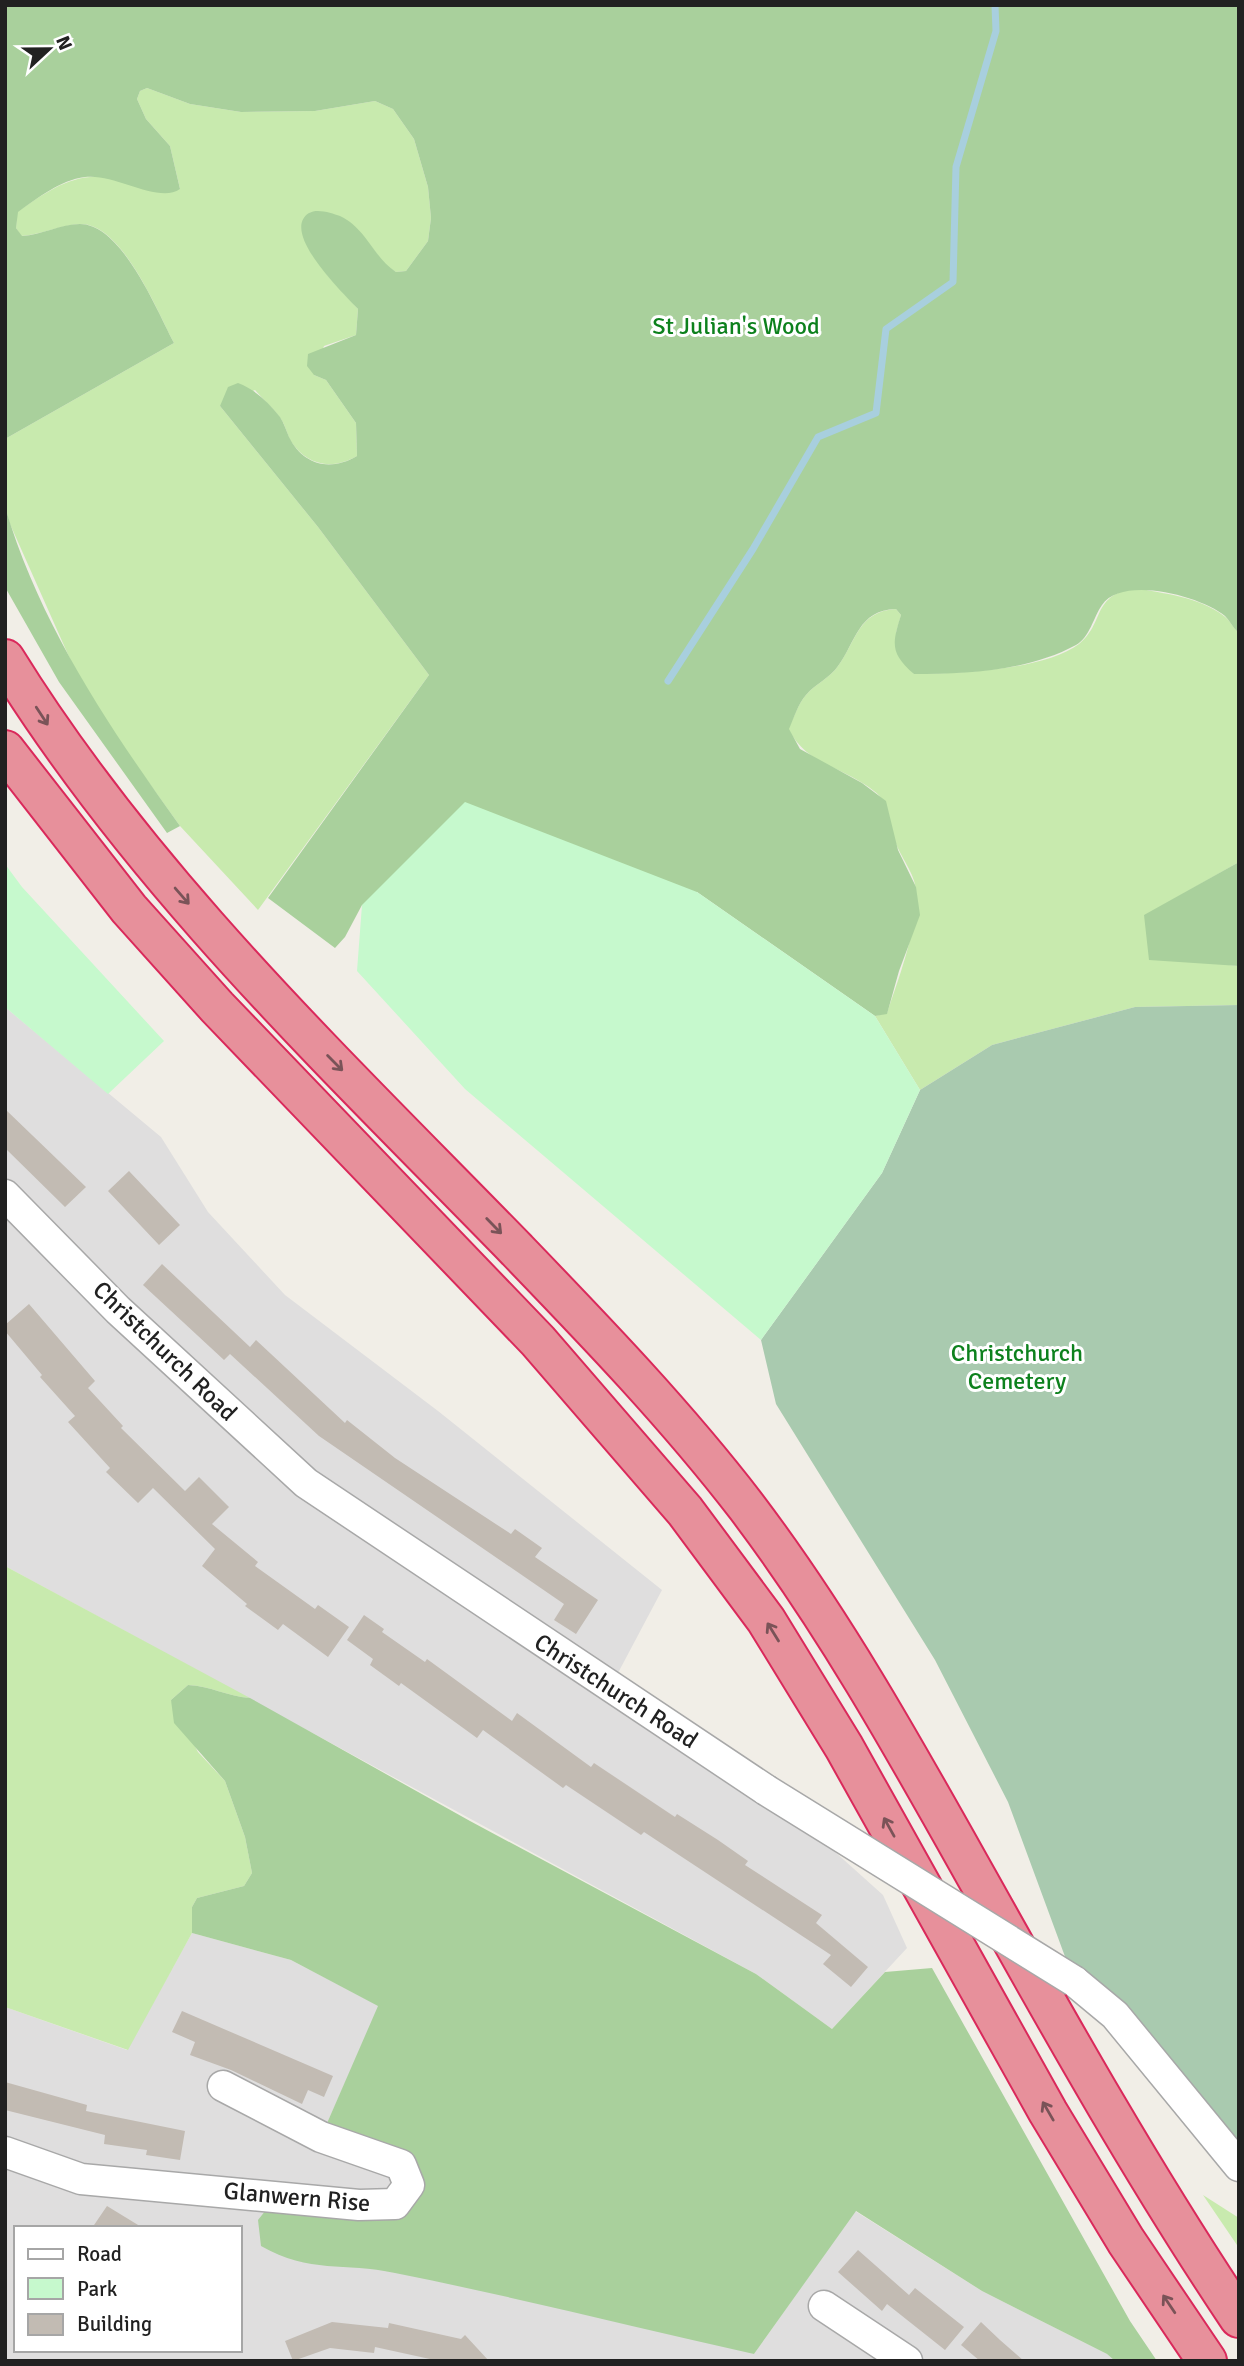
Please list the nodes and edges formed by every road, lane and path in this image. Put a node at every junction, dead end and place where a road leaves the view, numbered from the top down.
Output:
1 (5, 659) edge
2 (5, 750) edge
3 (5, 1195) edge
4 (223, 2086) dead end
5 (5, 2152) edge
6 (1239, 2166) edge
7 (824, 2306) dead end
8 (1239, 2318) edge
9 (907, 2361) edge
10 (1207, 2361) edge

1 -> 8 highway
10 -> 2 highway
3 - 6 street, Christchurch Road, bridge
4 - 5 street, Glanwern Rise
7 - 9 street

